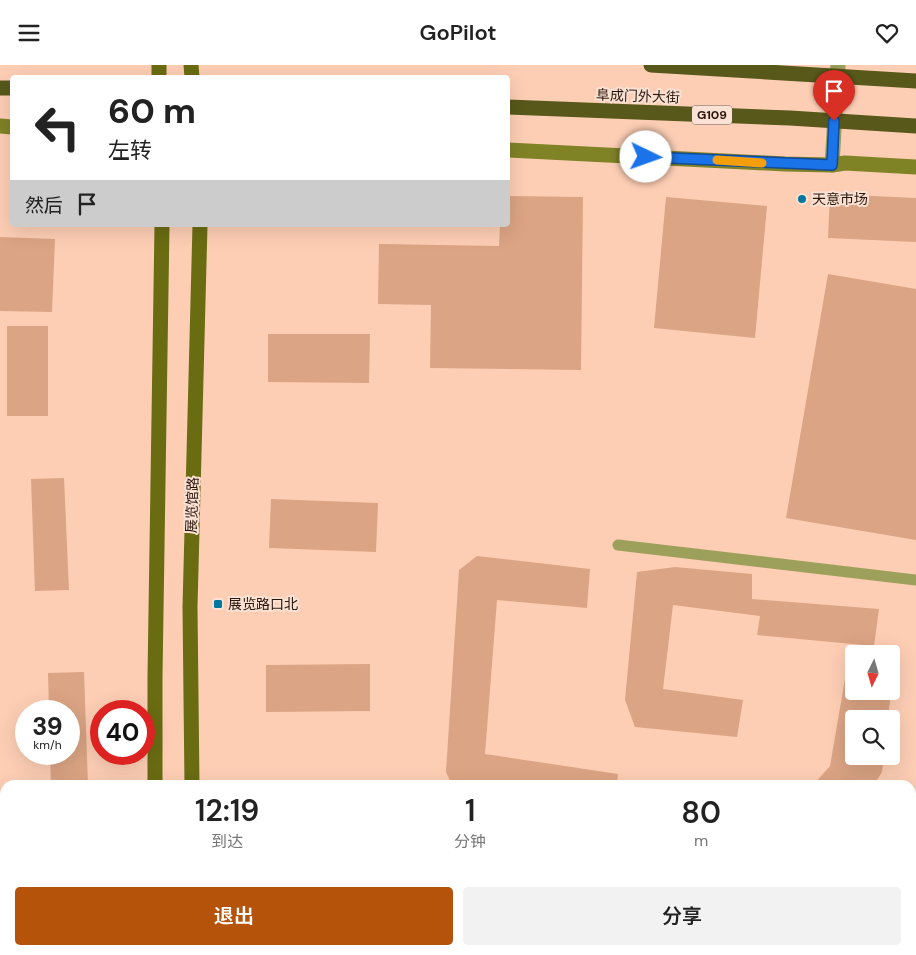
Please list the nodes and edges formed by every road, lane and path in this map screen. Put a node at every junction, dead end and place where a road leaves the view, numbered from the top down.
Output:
1 (651, 65) edge
2 (838, 70) edge
3 (916, 81) edge
4 (510, 107) edge
5 (834, 121) junction
6 (916, 126) edge
7 (510, 150) edge
8 (832, 165) junction
9 (916, 167) edge
10 (162, 227) edge
11 (200, 227) edge
12 (618, 545) dead end
13 (916, 580) edge
14 (155, 780) edge
15 (192, 780) edge

1 - 2 highway
2 - 3 highway
2 - 5 street
4 - 5 highway, 阜成门外大街 / G109
5 - 6 highway, 阜成门外大街 / G109
5 - 8 street
7 - 8 street
8 - 9 street
10 - 14 main road
11 - 15 main road, 展览馆路
12 - 13 lane

